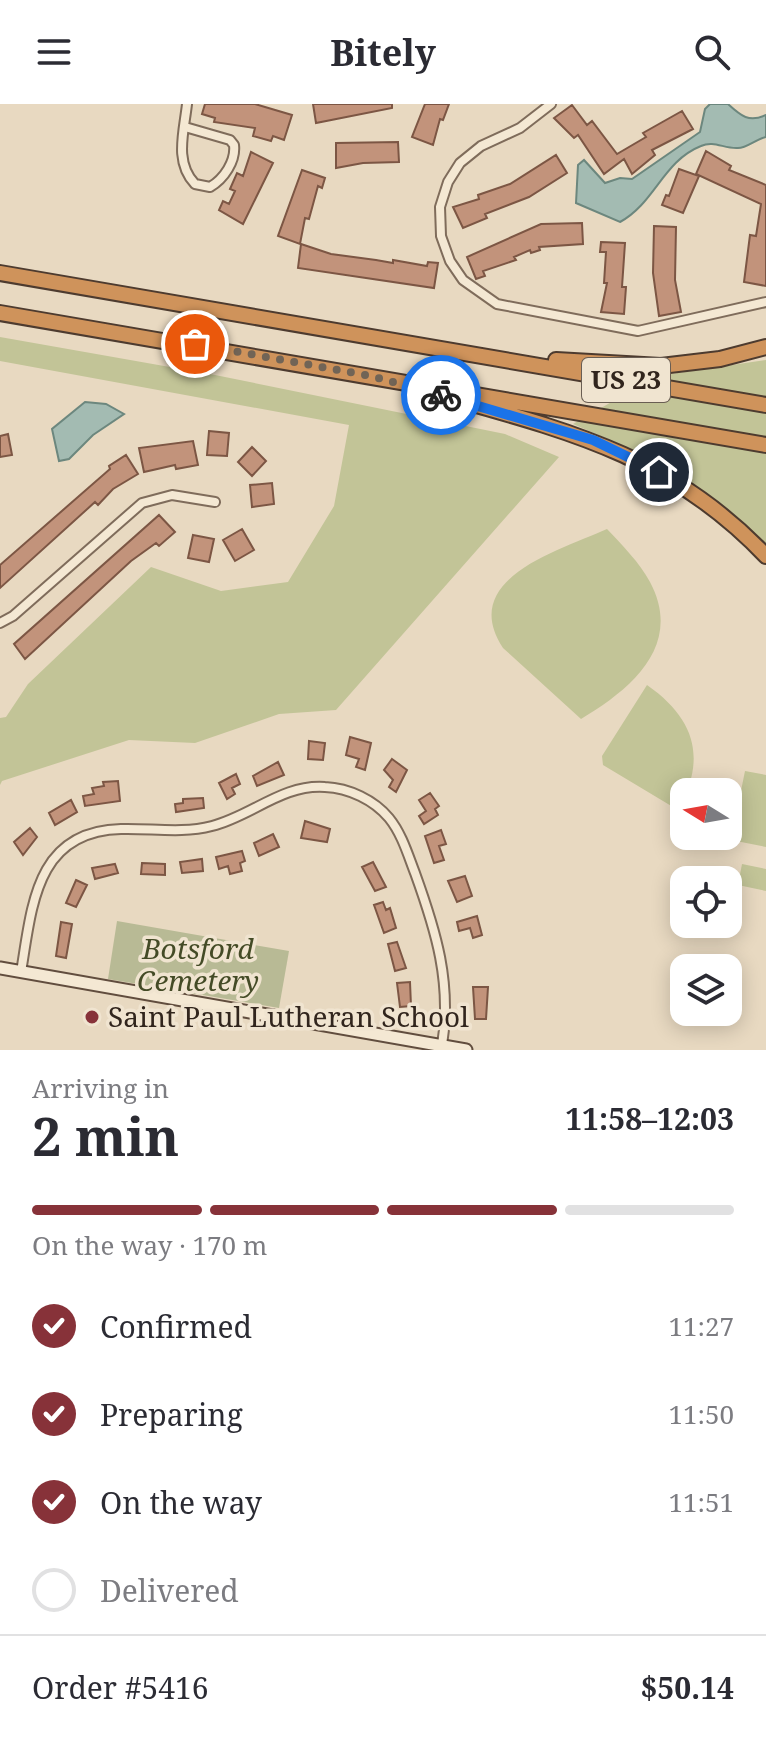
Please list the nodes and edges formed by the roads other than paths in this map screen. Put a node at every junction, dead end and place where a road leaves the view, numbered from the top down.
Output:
1 (187, 104) edge
2 (551, 104) edge
3 (185, 127) junction
4 (0, 273) edge
5 (766, 302) edge
6 (0, 313) edge
7 (766, 347) edge
8 (486, 356) junction
9 (371, 376) junction
10 (766, 405) edge
11 (766, 445) edge
12 (215, 502) dead end
13 (766, 556) edge
14 (0, 623) edge
15 (0, 968) edge
16 (21, 972) junction
17 (442, 1045) junction
18 (466, 1050) edge

1 - 3 street
2 - 5 street
3 - 3 street
4 - 8 highway, US 23
6 - 9 highway, US 23
7 - 8 highway
8 - 10 highway, US 23
9 - 11 highway, US 23
9 - 13 highway
12 - 14 street
15 - 16 street
16 - 17 street
16 - 17 street
17 - 18 street

